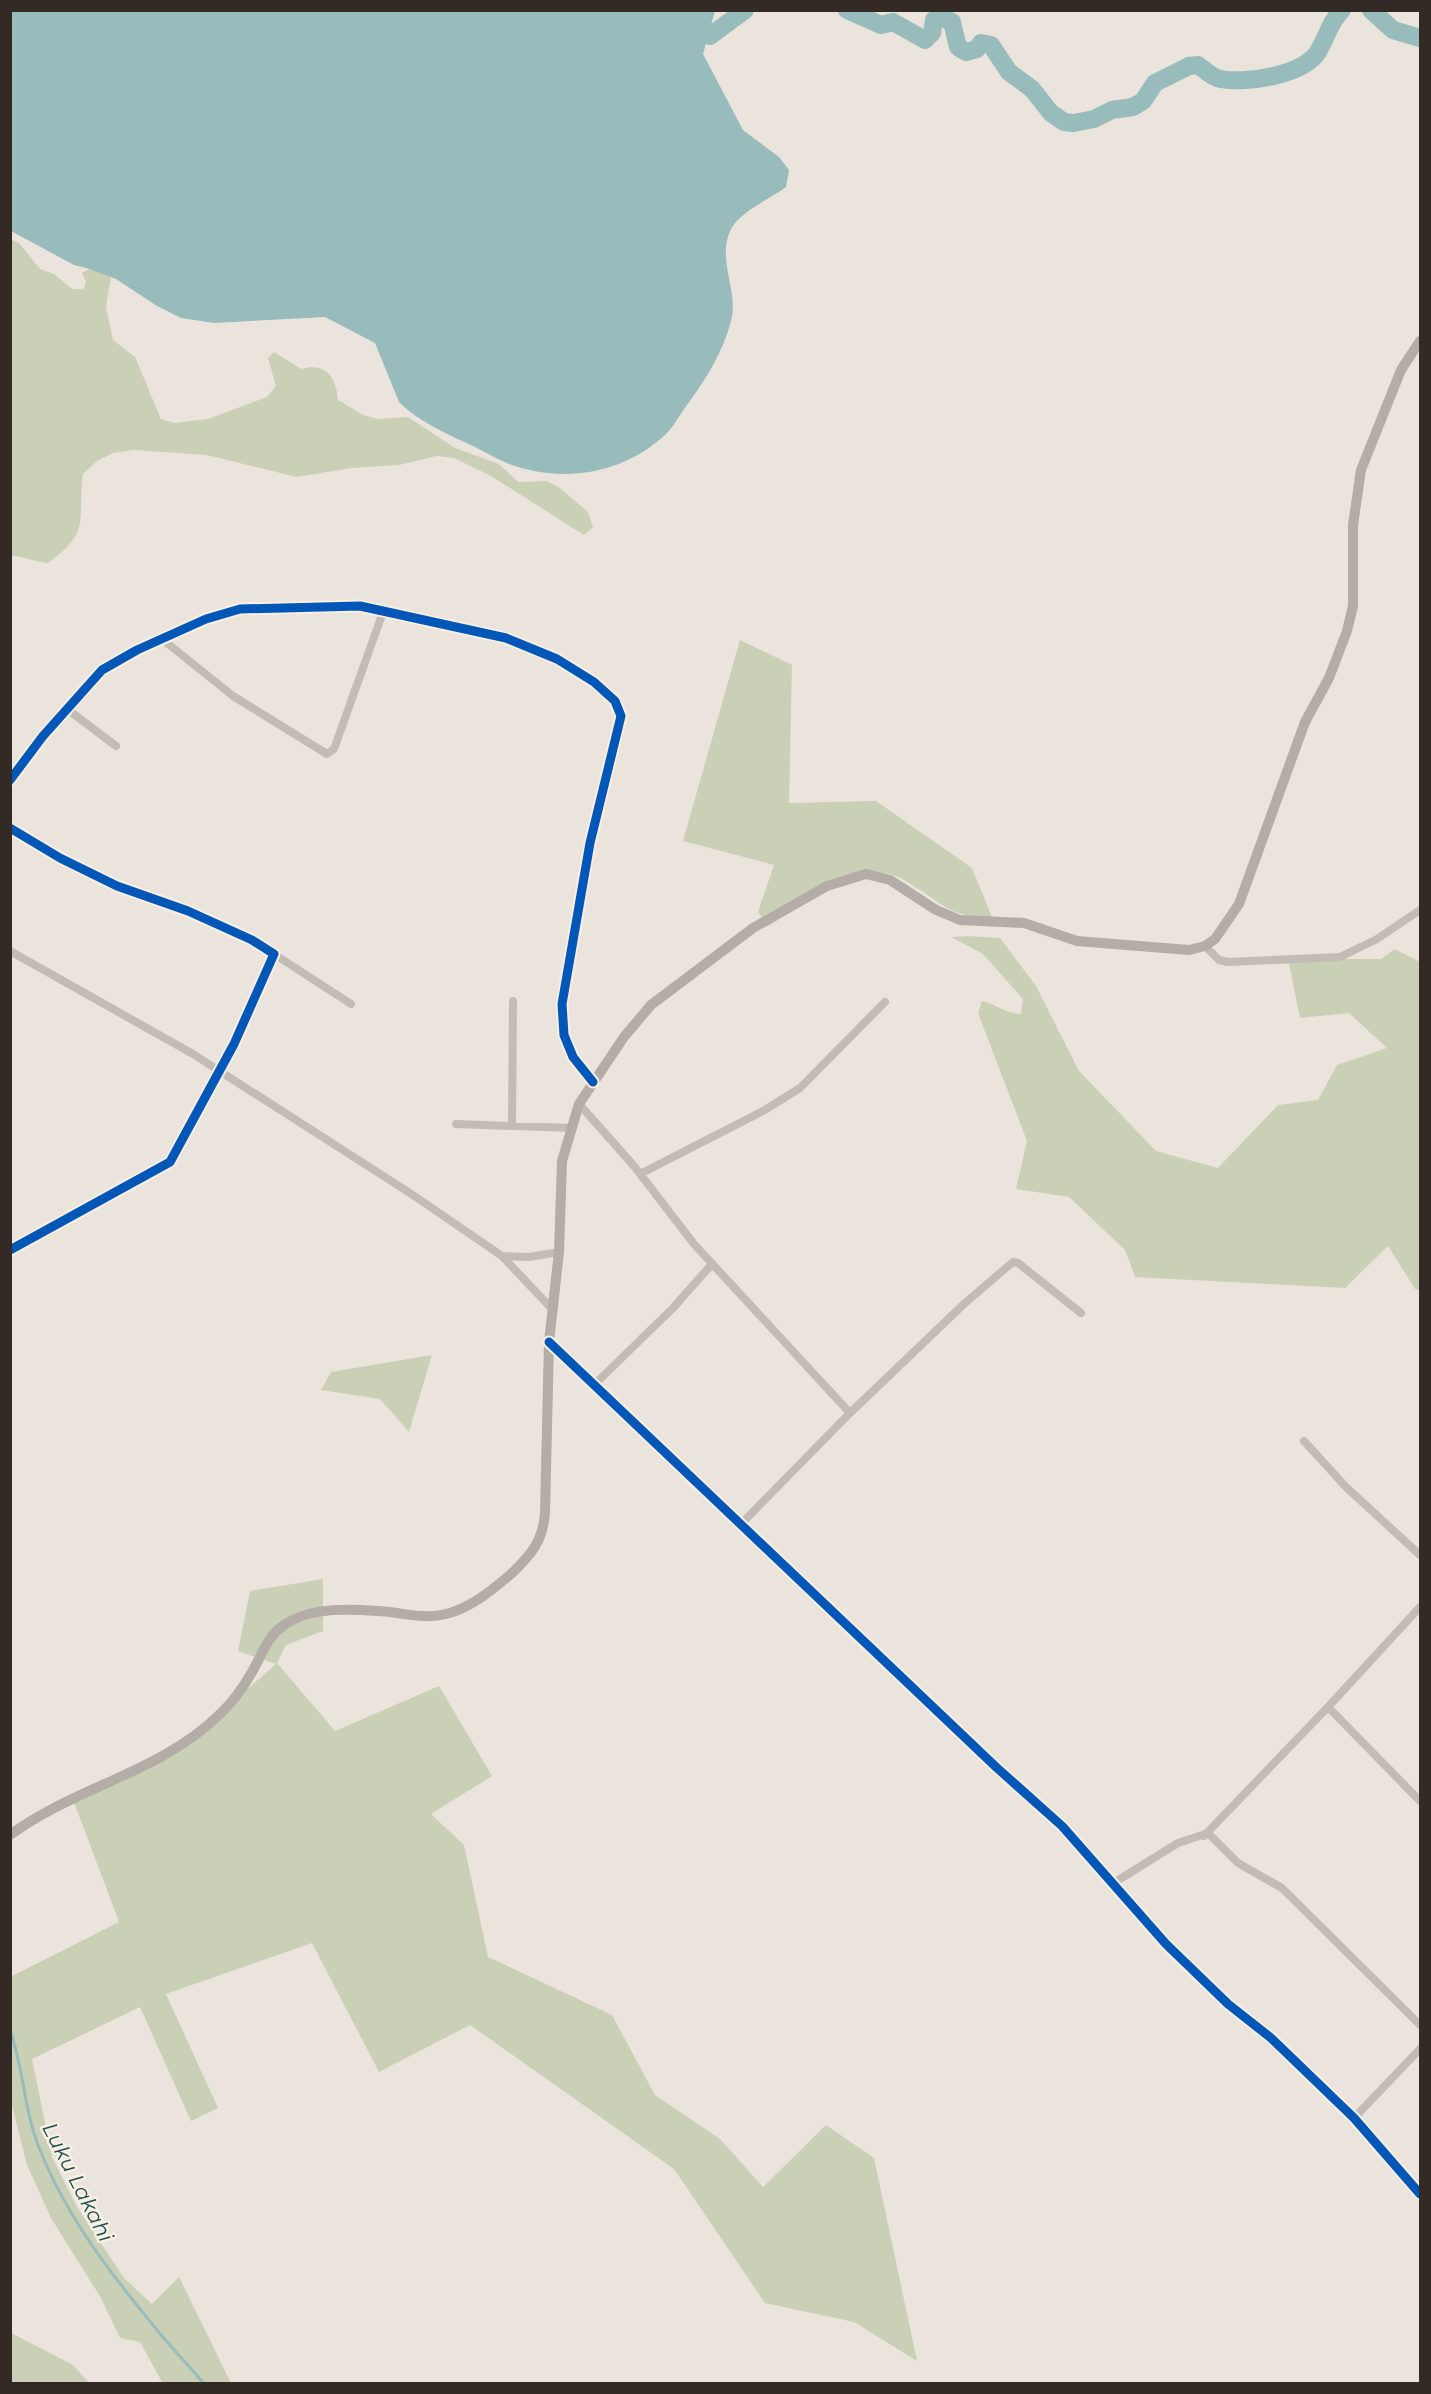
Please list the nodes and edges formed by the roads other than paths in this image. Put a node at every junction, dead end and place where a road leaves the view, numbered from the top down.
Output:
1 (1420, 341) edge
2 (382, 612) junction
3 (162, 639) junction
4 (67, 709) junction
5 (116, 746) dead end
6 (10, 780) edge
7 (10, 828) edge
8 (1420, 910) edge
9 (1205, 946) junction
10 (10, 951) edge
11 (274, 954) junction
12 (513, 1001) dead end
13 (885, 1002) dead end
14 (351, 1004) dead end
15 (220, 1070) junction
16 (593, 1082) junction
17 (579, 1104) junction
18 (456, 1124) dead end
19 (512, 1126) junction
20 (571, 1128) junction
21 (640, 1174) junction
22 (10, 1250) edge
23 (559, 1252) junction
24 (502, 1256) junction
25 (712, 1264) junction
26 (553, 1310) junction
27 (1081, 1313) dead end
28 (549, 1342) junction
29 (595, 1384) junction
30 (850, 1413) junction
31 (1304, 1441) dead end
32 (740, 1525) junction
33 (1420, 1555) edge
34 (1420, 1607) edge
35 (1328, 1707) junction
36 (1420, 1801) edge
37 (10, 1835) edge
38 (1204, 1836) junction
39 (1112, 1884) junction
40 (1420, 2025) edge
41 (1420, 2049) edge
42 (1354, 2118) junction
43 (1420, 2194) edge

1 - 9 main road
2 - 3 street
2 - 3 street
2 - 16 street
3 - 4 street
4 - 5 street
4 - 6 street
7 - 11 street
8 - 9 street
9 - 16 main road
10 - 15 street
11 - 14 street
11 - 15 street
12 - 19 street
13 - 21 street
15 - 22 street
15 - 24 street
16 - 17 main road
17 - 20 main road
17 - 21 street
18 - 19 street
19 - 20 street
20 - 23 main road
21 - 25 street
23 - 24 street
23 - 26 main road
24 - 26 street
25 - 29 street
25 - 30 street
26 - 28 main road
27 - 30 street
28 - 29 street
28 - 37 main road
29 - 32 street
30 - 32 street
31 - 33 street
32 - 39 street
34 - 35 street
35 - 36 street
35 - 38 street
38 - 39 street
38 - 40 street
39 - 42 street
41 - 42 street
42 - 43 street

